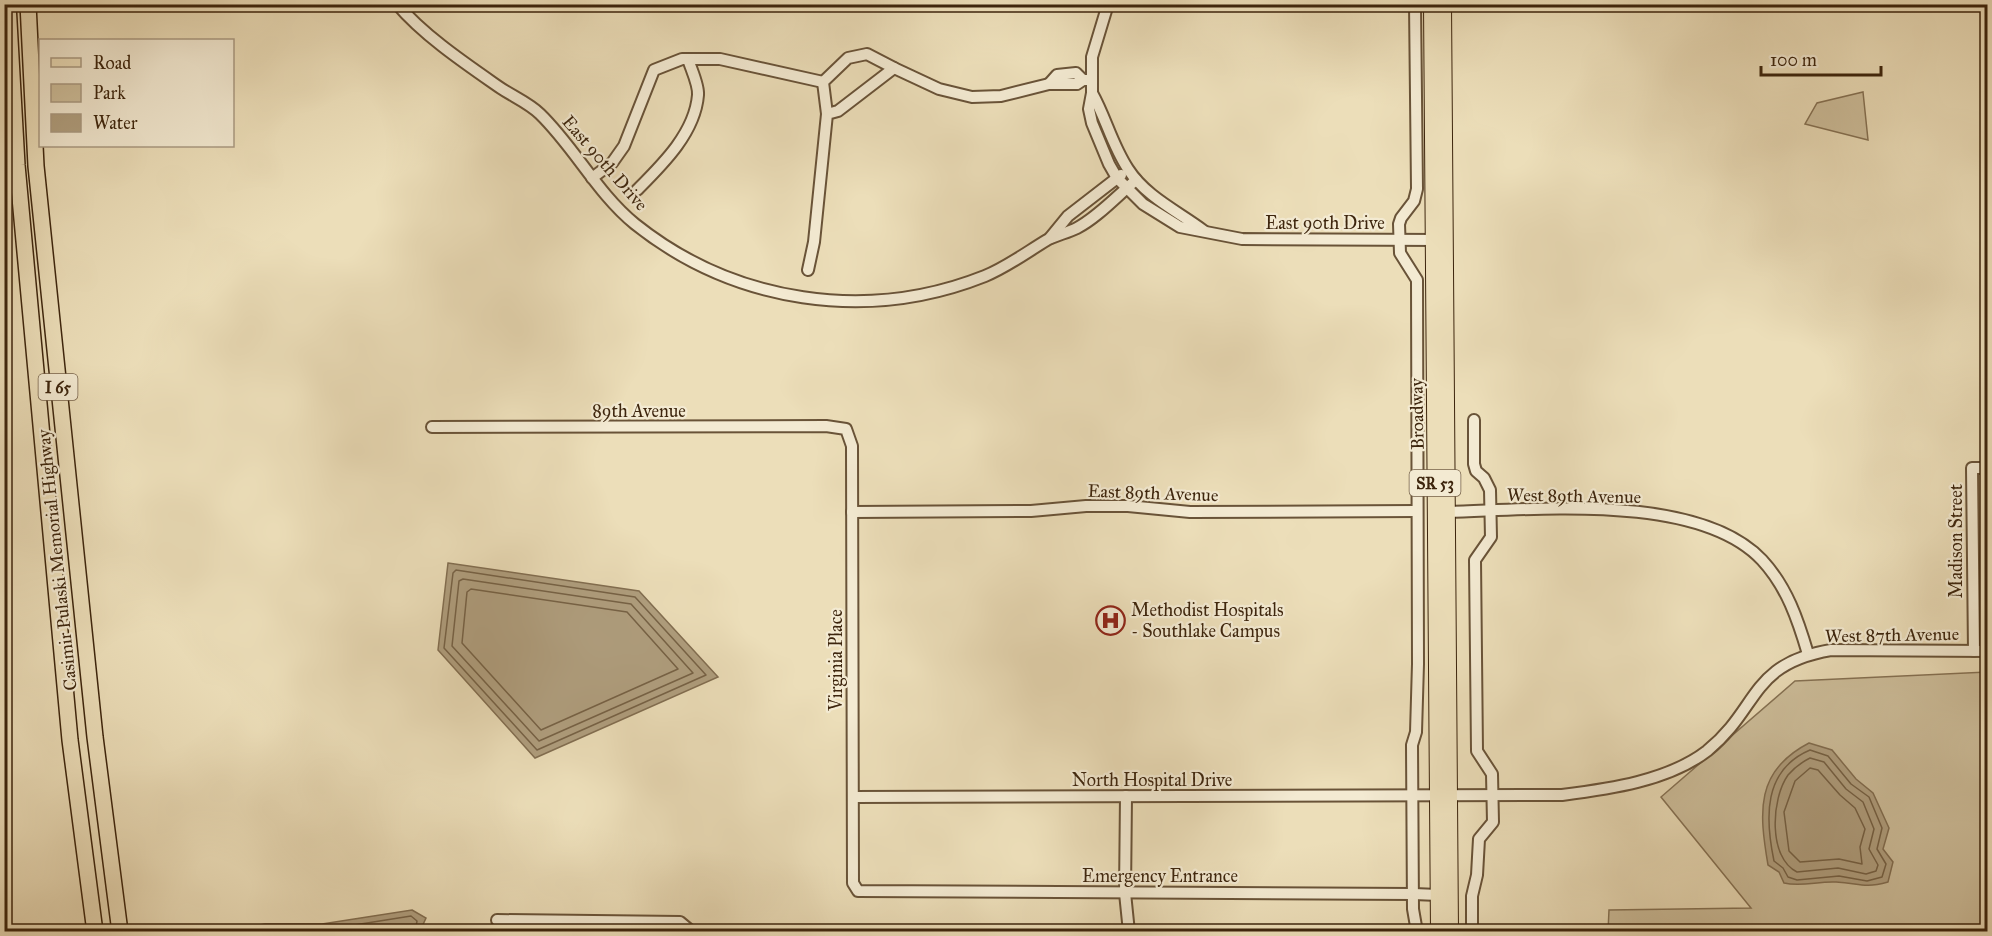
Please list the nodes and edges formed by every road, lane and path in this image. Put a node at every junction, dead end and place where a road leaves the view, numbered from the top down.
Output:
1 (8, 4) edge
2 (28, 4) edge
3 (397, 4) edge
4 (1108, 4) edge
5 (1415, 4) edge
6 (1431, 4) edge
7 (1444, 4) edge
8 (688, 59) junction
9 (894, 68) junction
10 (1087, 80) junction
11 (823, 82) junction
12 (1092, 93) junction
13 (827, 114) junction
14 (1128, 170) junction
15 (592, 178) junction
16 (1117, 178) junction
17 (1136, 180) junction
18 (1126, 188) junction
19 (637, 190) dead end
20 (1204, 231) junction
21 (1050, 238) junction
22 (1400, 240) junction
23 (1440, 240) junction
24 (808, 270) dead end
25 (1474, 420) dead end
26 (432, 427) dead end
27 (846, 429) joint
28 (1988, 468) edge
29 (1490, 511) junction
30 (852, 512) junction
31 (1418, 512) junction
32 (1448, 512) junction
33 (1974, 651) junction
34 (1988, 651) edge
35 (1808, 654) junction
36 (1126, 796) junction
37 (1413, 796) junction
38 (1444, 796) junction
39 (1493, 796) junction
40 (853, 797) junction
41 (858, 891) joint
42 (1125, 893) junction
43 (1413, 894) junction
44 (1438, 895) junction
45 (1451, 915) junction
46 (497, 920) dead end
47 (95, 932) edge
48 (120, 932) edge
49 (692, 932) edge
50 (1129, 932) edge
51 (1417, 932) edge
52 (1438, 932) edge
53 (1451, 932) edge
54 (1472, 932) edge

1 - 47 highway, Casimir Pulaski Memorial Highway / I 65
2 - 48 highway, Casimir Pulaski Memorial Highway / I 65
3 - 15 street, East 90th Drive
4 - 10 street
5 - 22 street
6 - 23 main road, Broadway / SR 53
7 - 23 main road, Broadway / SR 53
8 - 11 street
8 - 15 street
8 - 19 street
9 - 10 street
9 - 11 street
9 - 13 street
10 - 12 street
11 - 13 street
12 - 14 street
12 - 16 street
13 - 24 street
14 - 16 street, East 90th Drive
14 - 17 street, East 90th Drive
15 - 21 street, East 90th Drive
16 - 18 street, East 90th Drive
16 - 21 street, East 90th Drive
17 - 18 street, East 90th Drive
17 - 20 street, East 90th Drive
18 - 20 street, East 90th Drive
18 - 21 street, East 90th Drive
20 - 22 street, East 90th Drive
22 - 23 street, East 90th Drive
22 - 31 street
23 - 32 main road, Broadway / SR 53
23 - 38 main road, Broadway / SR 53
25 - 29 street
26 - 27 street, 89th Avenue
27 - 30 street, Virginia Place
28 - 33 street, Madison Street
29 - 32 street, West 89th Avenue
29 - 35 street, West 89th Avenue
29 - 39 street
30 - 31 street, East 89th Avenue
30 - 40 street, Virginia Place
31 - 37 street
32 - 38 main road, Broadway / SR 53
33 - 34 street, West 87th Avenue
33 - 35 street, West 87th Avenue
35 - 39 street, West 87th Avenue
36 - 37 street, North Hospital Drive
36 - 40 street, North Hospital Drive
36 - 42 street
37 - 38 street, North Hospital Drive
37 - 43 street
38 - 39 street, West 87th Avenue
38 - 44 main road, Broadway / SR 53
38 - 45 main road, Broadway / SR 53
39 - 54 street
40 - 41 street, Virginia Place
41 - 42 street, Emergency Entrance
42 - 43 street, Emergency Entrance
42 - 50 street
43 - 44 street, Emergency Entrance
43 - 51 street
44 - 45 street
44 - 52 main road, Broadway / SR 53
45 - 53 main road, Broadway / SR 53
46 - 49 street

